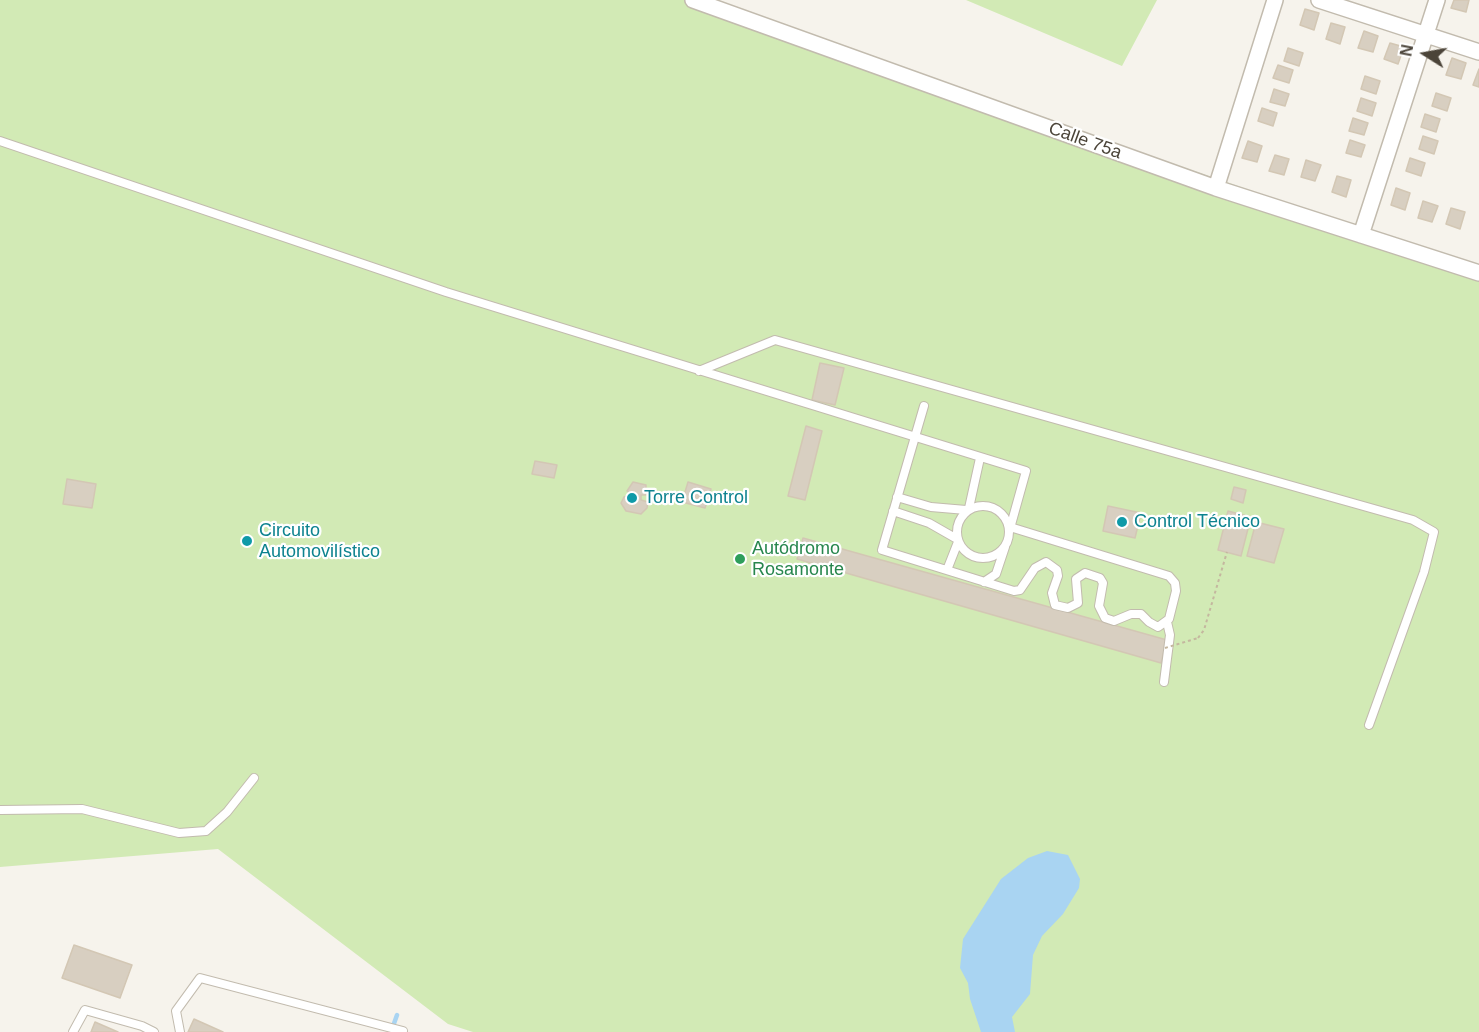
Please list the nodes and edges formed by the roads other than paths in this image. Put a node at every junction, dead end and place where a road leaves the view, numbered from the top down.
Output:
1 (693, 0) edge
2 (1275, 0) edge
3 (1318, 0) edge
4 (1437, 0) edge
5 (1426, 35) junction
6 (1479, 52) edge
7 (0, 141) edge
8 (1216, 188) junction
9 (1361, 235) junction
10 (1479, 273) edge
11 (699, 371) junction
12 (924, 406) dead end
13 (914, 438) junction
14 (980, 458) junction
15 (897, 498) junction
16 (967, 509) junction
17 (893, 511) junction
18 (1010, 529) junction
19 (957, 541) junction
20 (1007, 543) junction
21 (947, 570) junction
22 (984, 582) junction
23 (1167, 622) junction
24 (1164, 682) dead end
25 (1369, 725) dead end
26 (254, 778) dead end
27 (0, 810) edge
28 (403, 1031) edge
29 (73, 1032) edge
30 (154, 1032) edge
31 (180, 1032) edge

1 - 8 street, Calle 75a
2 - 8 street
3 - 5 street
4 - 5 street
5 - 6 street
5 - 9 street
7 - 11 lane
8 - 9 street, Calle 75a
9 - 10 street, Calle 75a
11 - 13 lane
11 - 25 lane
12 - 13 lane
13 - 14 lane
13 - 15 lane
14 - 16 lane
14 - 18 lane
15 - 16 lane
15 - 17 lane
16 - 18 lane
16 - 19 lane
17 - 19 lane
17 - 21 lane
18 - 20 lane
18 - 23 lane
19 - 20 lane
19 - 21 lane
20 - 22 lane
21 - 22 lane
22 - 23 lane
23 - 24 lane
26 - 27 lane
28 - 31 lane
29 - 30 lane

